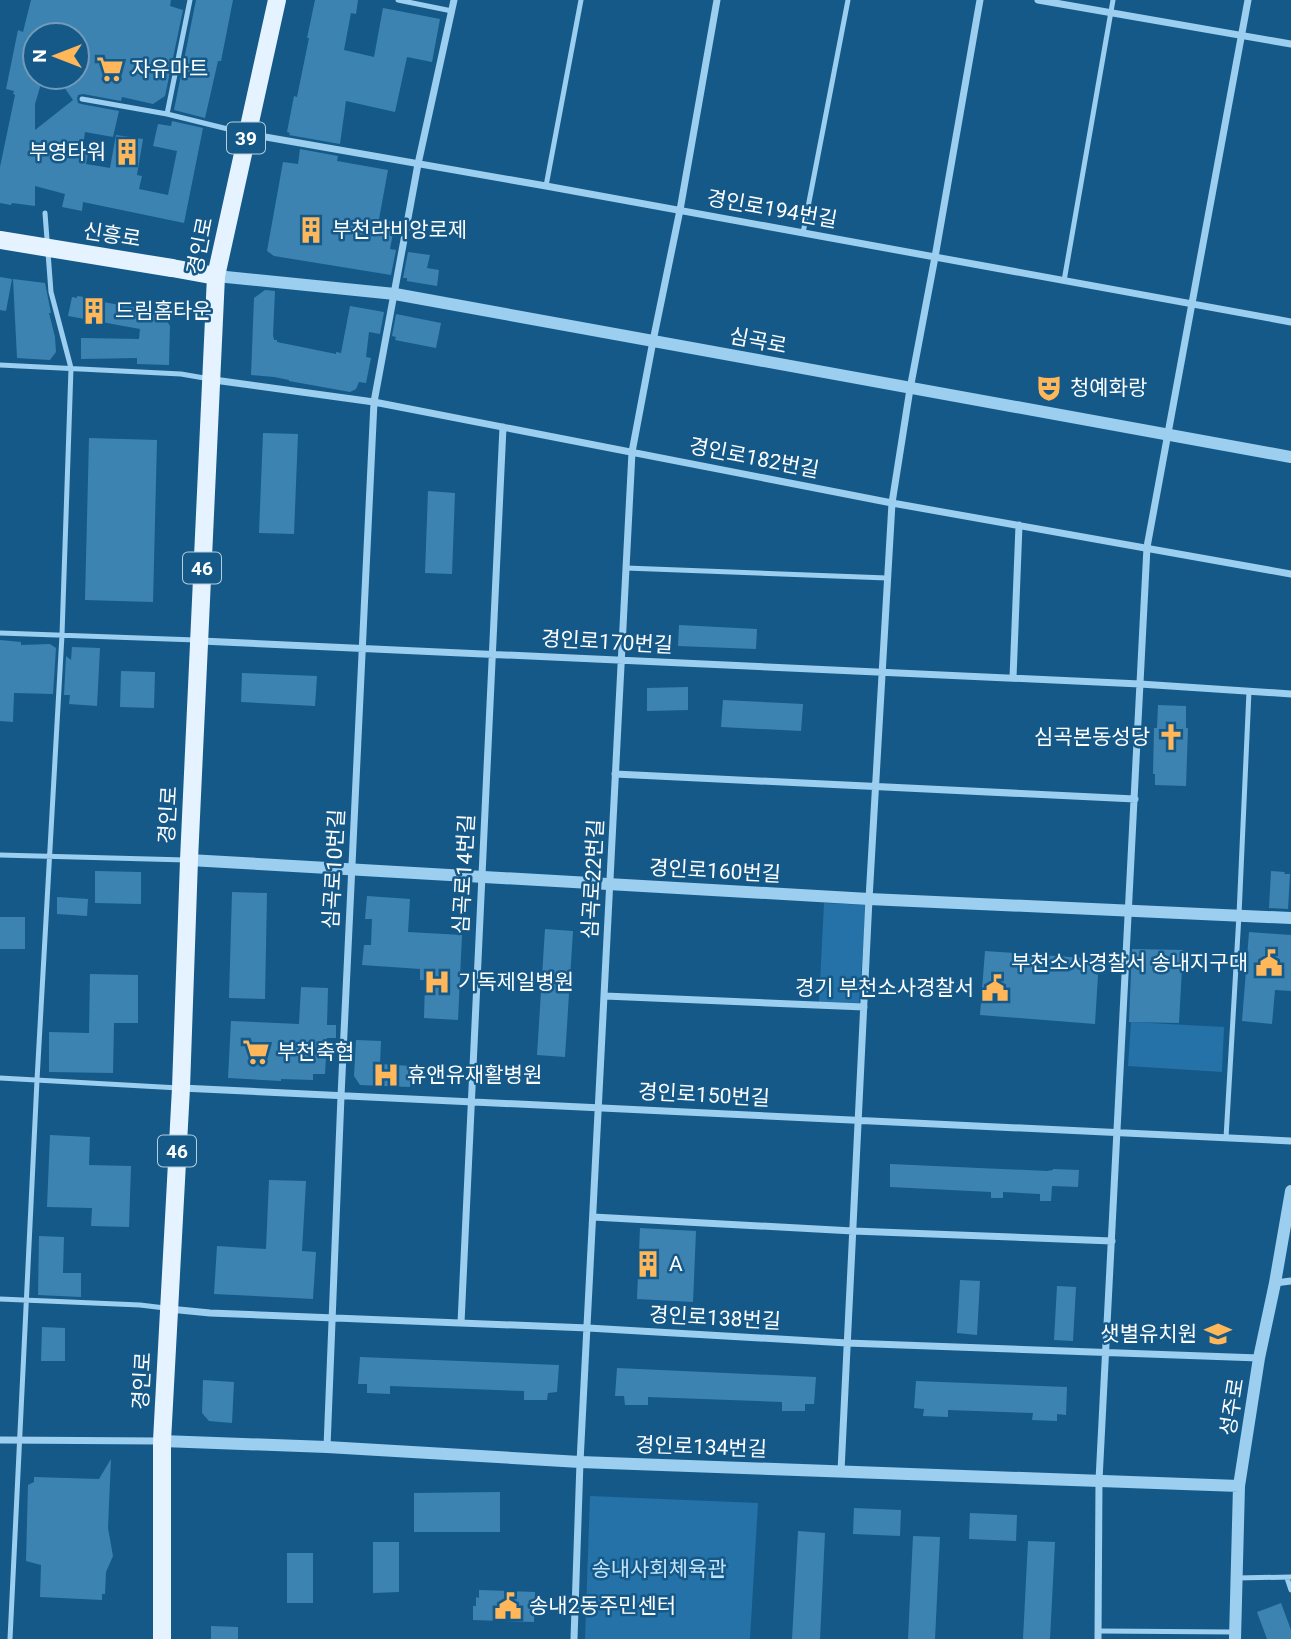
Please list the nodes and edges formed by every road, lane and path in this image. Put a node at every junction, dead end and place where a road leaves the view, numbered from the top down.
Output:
1 (190, 0) edge
2 (277, 0) edge
3 (398, 0) edge
4 (454, 0) edge
5 (582, 0) edge
6 (717, 0) edge
7 (848, 0) edge
8 (980, 0) edge
9 (1038, 0) edge
10 (1113, 0) edge
11 (1248, 0) edge
12 (452, 11) junction
13 (1110, 14) junction
14 (1242, 35) junction
15 (1291, 44) edge
16 (82, 99) dead end
17 (167, 114) junction
18 (247, 134) junction
19 (418, 164) junction
20 (545, 186) junction
21 (680, 211) junction
22 (45, 213) dead end
23 (803, 233) junction
24 (0, 240) edge
25 (935, 257) junction
26 (216, 276) junction
27 (1064, 281) junction
28 (395, 294) junction
29 (1193, 304) junction
30 (1291, 322) edge
31 (653, 341) junction
32 (0, 365) edge
33 (71, 368) junction
34 (211, 379) junction
35 (909, 389) junction
36 (374, 402) junction
37 (503, 427) junction
38 (1168, 434) junction
39 (632, 452) junction
40 (1291, 457) edge
41 (892, 503) junction
42 (1018, 525) junction
43 (1147, 547) junction
44 (626, 568) junction
45 (1291, 574) edge
46 (887, 578) junction
47 (0, 633) edge
48 (62, 635) junction
49 (199, 640) junction
50 (363, 648) junction
51 (491, 654) junction
52 (621, 660) junction
53 (882, 671) junction
54 (1013, 678) junction
55 (1140, 684) junction
56 (1249, 691) junction
57 (1291, 694) edge
58 (615, 774) junction
59 (876, 785) junction
60 (1135, 799) junction
61 (0, 855) edge
62 (50, 857) junction
63 (189, 860) junction
64 (351, 870) junction
65 (481, 877) junction
66 (610, 884) junction
67 (869, 899) junction
68 (1129, 911) junction
69 (1239, 915) junction
70 (1291, 918) edge
71 (605, 996) junction
72 (864, 1007) junction
73 (0, 1078) edge
74 (37, 1080) junction
75 (181, 1088) junction
76 (341, 1096) junction
77 (470, 1102) junction
78 (599, 1108) junction
79 (858, 1120) junction
80 (1118, 1132) junction
81 (1226, 1138) junction
82 (1291, 1141) edge
83 (1291, 1191) edge
84 (593, 1217) junction
85 (853, 1231) junction
86 (1112, 1241) junction
87 (1291, 1281) edge
88 (1275, 1283) junction
89 (0, 1299) edge
90 (27, 1300) junction
91 (169, 1308) junction
92 (332, 1318) junction
93 (461, 1323) junction
94 (588, 1328) junction
95 (847, 1343) junction
96 (1106, 1354) junction
97 (1259, 1358) junction
98 (0, 1440) edge
99 (20, 1440) junction
100 (162, 1441) junction
101 (327, 1447) junction
102 (580, 1462) junction
103 (841, 1471) junction
104 (1099, 1480) junction
105 (1239, 1486) junction
106 (1236, 1578) junction
107 (1289, 1578) edge
108 (1291, 1590) edge
109 (1098, 1635) edge
110 (1235, 1635) edge
111 (10, 1639) edge
112 (162, 1639) edge
113 (574, 1639) edge

1 - 17 lane
2 - 18 main road, 경인로 / 39
3 - 12 lane
4 - 12 street, 심곡로10번길
5 - 20 lane
6 - 21 street, 심곡로22번길
7 - 23 lane
8 - 25 street
9 - 13 street
10 - 13 lane
11 - 14 street
12 - 19 street, 심곡로10번길
13 - 14 street
13 - 27 lane
14 - 15 street
14 - 29 street
16 - 17 lane
17 - 18 lane
18 - 19 street, 경인로194번길
18 - 26 main road, 경인로 / 39
19 - 20 street, 경인로194번길
19 - 28 street, 심곡로10번길
20 - 21 street, 경인로194번길
21 - 23 street, 경인로194번길
21 - 31 street, 심곡로22번길
22 - 33 lane
23 - 25 street, 경인로194번길
24 - 26 main road, 신흥로, bridge
25 - 27 street, 경인로194번길
25 - 35 street
26 - 28 street, 심곡로
26 - 34 main road, 경인로 / 46
27 - 29 street, 경인로194번길
28 - 31 street, 심곡로
28 - 36 street, 심곡로10번길
29 - 30 street, 경인로194번길
29 - 38 street
31 - 35 street, 심곡로
31 - 39 street, 심곡로22번길
32 - 33 lane
33 - 34 lane
33 - 48 lane
34 - 36 street, 경인로182번길
34 - 49 main road, 경인로 / 46
35 - 38 street, 심곡로
35 - 41 street
36 - 37 street, 경인로182번길
36 - 50 street, 심곡로10번길
37 - 39 street, 경인로182번길
37 - 51 street, 심곡로14번길
38 - 40 street, 심곡로
38 - 43 street
39 - 41 street, 경인로182번길
39 - 44 street, 심곡로22번길
41 - 42 street, 경인로182번길
41 - 46 street
42 - 43 street, 경인로182번길
42 - 54 street
43 - 45 street, 경인로182번길
43 - 55 street
44 - 46 lane
44 - 52 street, 심곡로22번길
46 - 53 street
47 - 48 lane
48 - 49 lane
48 - 62 lane
49 - 50 street, 경인로170번길
49 - 63 main road, 경인로 / 46
50 - 51 street, 경인로170번길
50 - 64 street, 심곡로10번길
51 - 52 street, 경인로170번길
51 - 65 street, 심곡로14번길
52 - 53 street, 경인로170번길
52 - 58 street, 심곡로22번길
53 - 54 street, 경인로170번길
53 - 59 street
54 - 55 street, 경인로170번길
55 - 56 street, 경인로170번길
55 - 60 street
56 - 57 street, 경인로170번길
56 - 69 lane
58 - 59 street
58 - 66 street, 심곡로22번길
59 - 60 street
59 - 67 street
60 - 68 street
61 - 62 lane
62 - 63 lane
62 - 74 lane
63 - 64 street, 경인로160번길
63 - 75 main road, 경인로 / 46
64 - 65 street, 경인로160번길
64 - 76 street, 심곡로10번길
65 - 66 street, 경인로160번길
65 - 77 street, 심곡로14번길
66 - 67 street, 경인로160번길
66 - 71 street, 심곡로22번길
67 - 68 street, 경인로160번길
67 - 72 street
68 - 69 street, 경인로160번길
68 - 80 street
69 - 70 street, 경인로160번길
69 - 81 lane
71 - 72 street
71 - 78 street, 심곡로22번길
72 - 79 street
73 - 74 lane
74 - 75 lane
74 - 90 lane
75 - 76 street, 경인로150번길
75 - 91 main road, 경인로 / 46
76 - 77 street, 경인로150번길
76 - 92 street, 심곡로10번길
77 - 78 street, 경인로150번길
77 - 93 street, 심곡로14번길
78 - 79 street, 경인로150번길
78 - 84 street, 심곡로22번길
79 - 80 street, 경인로150번길
79 - 85 street
80 - 81 street, 경인로150번길
80 - 86 street
81 - 82 street, 경인로150번길
83 - 88 street, 성주로
84 - 85 street
84 - 94 street, 심곡로22번길
85 - 86 street
85 - 95 street
86 - 96 street
87 - 88 street
88 - 97 street, 성주로
89 - 90 lane
90 - 91 lane
90 - 99 lane
91 - 92 street, 경인로138번길
91 - 100 main road, 경인로 / 46
92 - 93 street, 경인로138번길
92 - 101 street, 심곡로10번길
93 - 94 street, 경인로138번길
94 - 95 street, 경인로138번길
94 - 102 street, 심곡로22번길
95 - 96 street, 경인로138번길
95 - 103 street
96 - 97 street, 경인로138번길
96 - 104 street
97 - 105 street, 성주로
98 - 99 street
99 - 100 street
99 - 111 lane
100 - 101 street, 경인로134번길
100 - 112 main road, 경인로 / 46
101 - 102 street, 경인로134번길
102 - 103 street, 경인로134번길
102 - 113 street, 심곡로22번길
103 - 104 street, 경인로134번길
104 - 105 street, 경인로134번길
104 - 109 street
105 - 106 street, 성주로
106 - 107 lane
106 - 110 street, 성주로
107 - 108 lane
109 - 110 lane, 성주로

